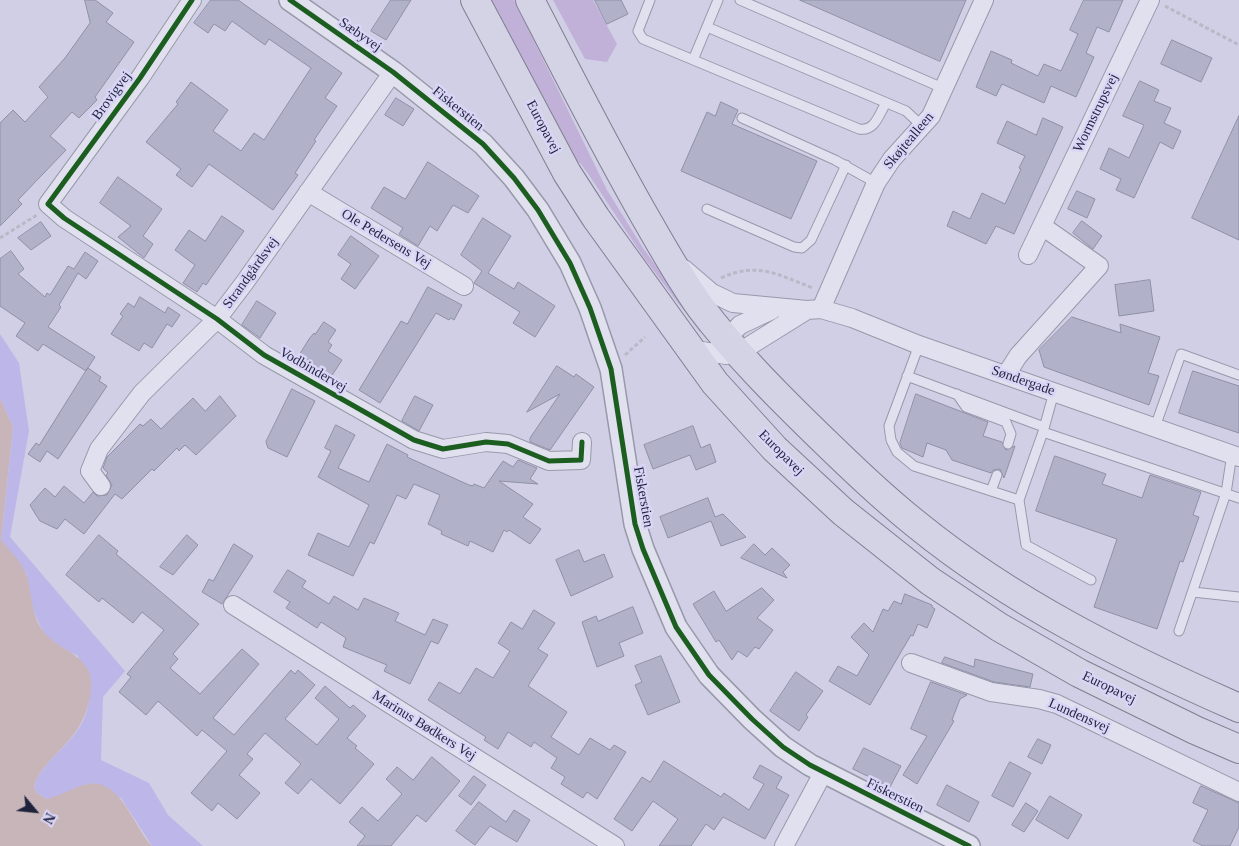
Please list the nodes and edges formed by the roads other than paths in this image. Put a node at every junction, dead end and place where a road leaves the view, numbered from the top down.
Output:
1 (192, 0) edge
2 (290, 0) edge
3 (475, 0) edge
4 (530, 0) edge
5 (650, 0) edge
6 (718, 0) edge
7 (740, 0) edge
8 (984, 0) edge
9 (1154, 2) edge
10 (707, 27) junction
11 (694, 60) junction
12 (393, 72) junction
13 (945, 89) junction
14 (886, 103) junction
15 (742, 118) dead end
16 (923, 127) junction
17 (846, 165) junction
18 (876, 183) junction
19 (308, 192) junction
20 (48, 204) joint
21 (707, 208) dead end
22 (1042, 226) junction
23 (663, 248) junction
24 (1028, 255) dead end
25 (464, 286) dead end
26 (818, 304) junction
27 (782, 306) junction
28 (217, 319) junction
29 (920, 345) junction
30 (726, 348) junction
31 (690, 349) junction
32 (1006, 375) junction
33 (1239, 375) edge
34 (908, 376) junction
35 (714, 384) junction
36 (1054, 392) junction
37 (957, 394) junction
38 (1155, 427) junction
39 (1044, 429) junction
40 (582, 442) dead end
41 (1008, 444) dead end
42 (1236, 456) edge
43 (997, 475) dead end
44 (101, 486) dead end
45 (991, 491) junction
46 (1226, 493) junction
47 (1239, 498) edge
48 (1019, 500) junction
49 (1091, 580) dead end
50 (1193, 592) junction
51 (1239, 597) edge
52 (233, 605) dead end
53 (1179, 631) dead end
54 (911, 663) dead end
55 (1239, 708) edge
56 (1239, 749) edge
57 (823, 774) junction
58 (1239, 792) edge
59 (614, 846) edge
60 (784, 846) edge
61 (969, 846) edge

1 - 20 street, Brovigvej
2 - 12 street, Sæbyvej
3 - 31 main road, Europavej
4 - 23 main road
5 - 11 lane
6 - 10 lane
7 - 13 lane
8 - 13 street, Skøjtealleen
9 - 22 street, Wormstrupsvej
10 - 11 lane
10 - 14 lane
11 - 14 lane
12 - 19 street, Strandgårdsvej
12 - 57 street, Fiskerstien
13 - 16 street, Skøjtealleen
14 - 16 lane
15 - 17 lane
16 - 18 street, Skøjtealleen
17 - 18 lane
17 - 21 lane
18 - 26 street, Skøjtealleen
19 - 25 street, Ole Pedersens Vej
19 - 28 street, Strandgårdsvej
20 - 28 street, Vodbindervej
22 - 24 street, Wormstrupsvej
22 - 32 street
23 - 27 street, Søndergade
23 - 30 main road
26 - 27 street, Søndergade
26 - 29 street, Søndergade
26 - 30 street
27 - 30 street
28 - 40 street, Vodbindervej
28 - 44 street, Strandgårdsvej
29 - 32 street, Søndergade
29 - 34 lane
30 - 31 street
30 - 35 street
30 - 55 main road
31 - 35 main road, Europavej
32 - 36 street, Søndergade
33 - 38 lane
34 - 37 lane
34 - 45 lane
35 - 56 main road, Europavej
36 - 38 street, Søndergade
36 - 39 lane
37 - 39 lane
37 - 41 lane
38 - 42 street, Søndergade
39 - 46 lane
39 - 48 lane
42 - 46 lane
43 - 45 lane
45 - 48 lane
46 - 47 lane
46 - 50 lane
48 - 49 lane
50 - 51 lane
50 - 53 lane
52 - 59 street, Marinus Bødkers Vej
54 - 58 street, Lundensvej
57 - 60 street
57 - 61 street, Fiskerstien

